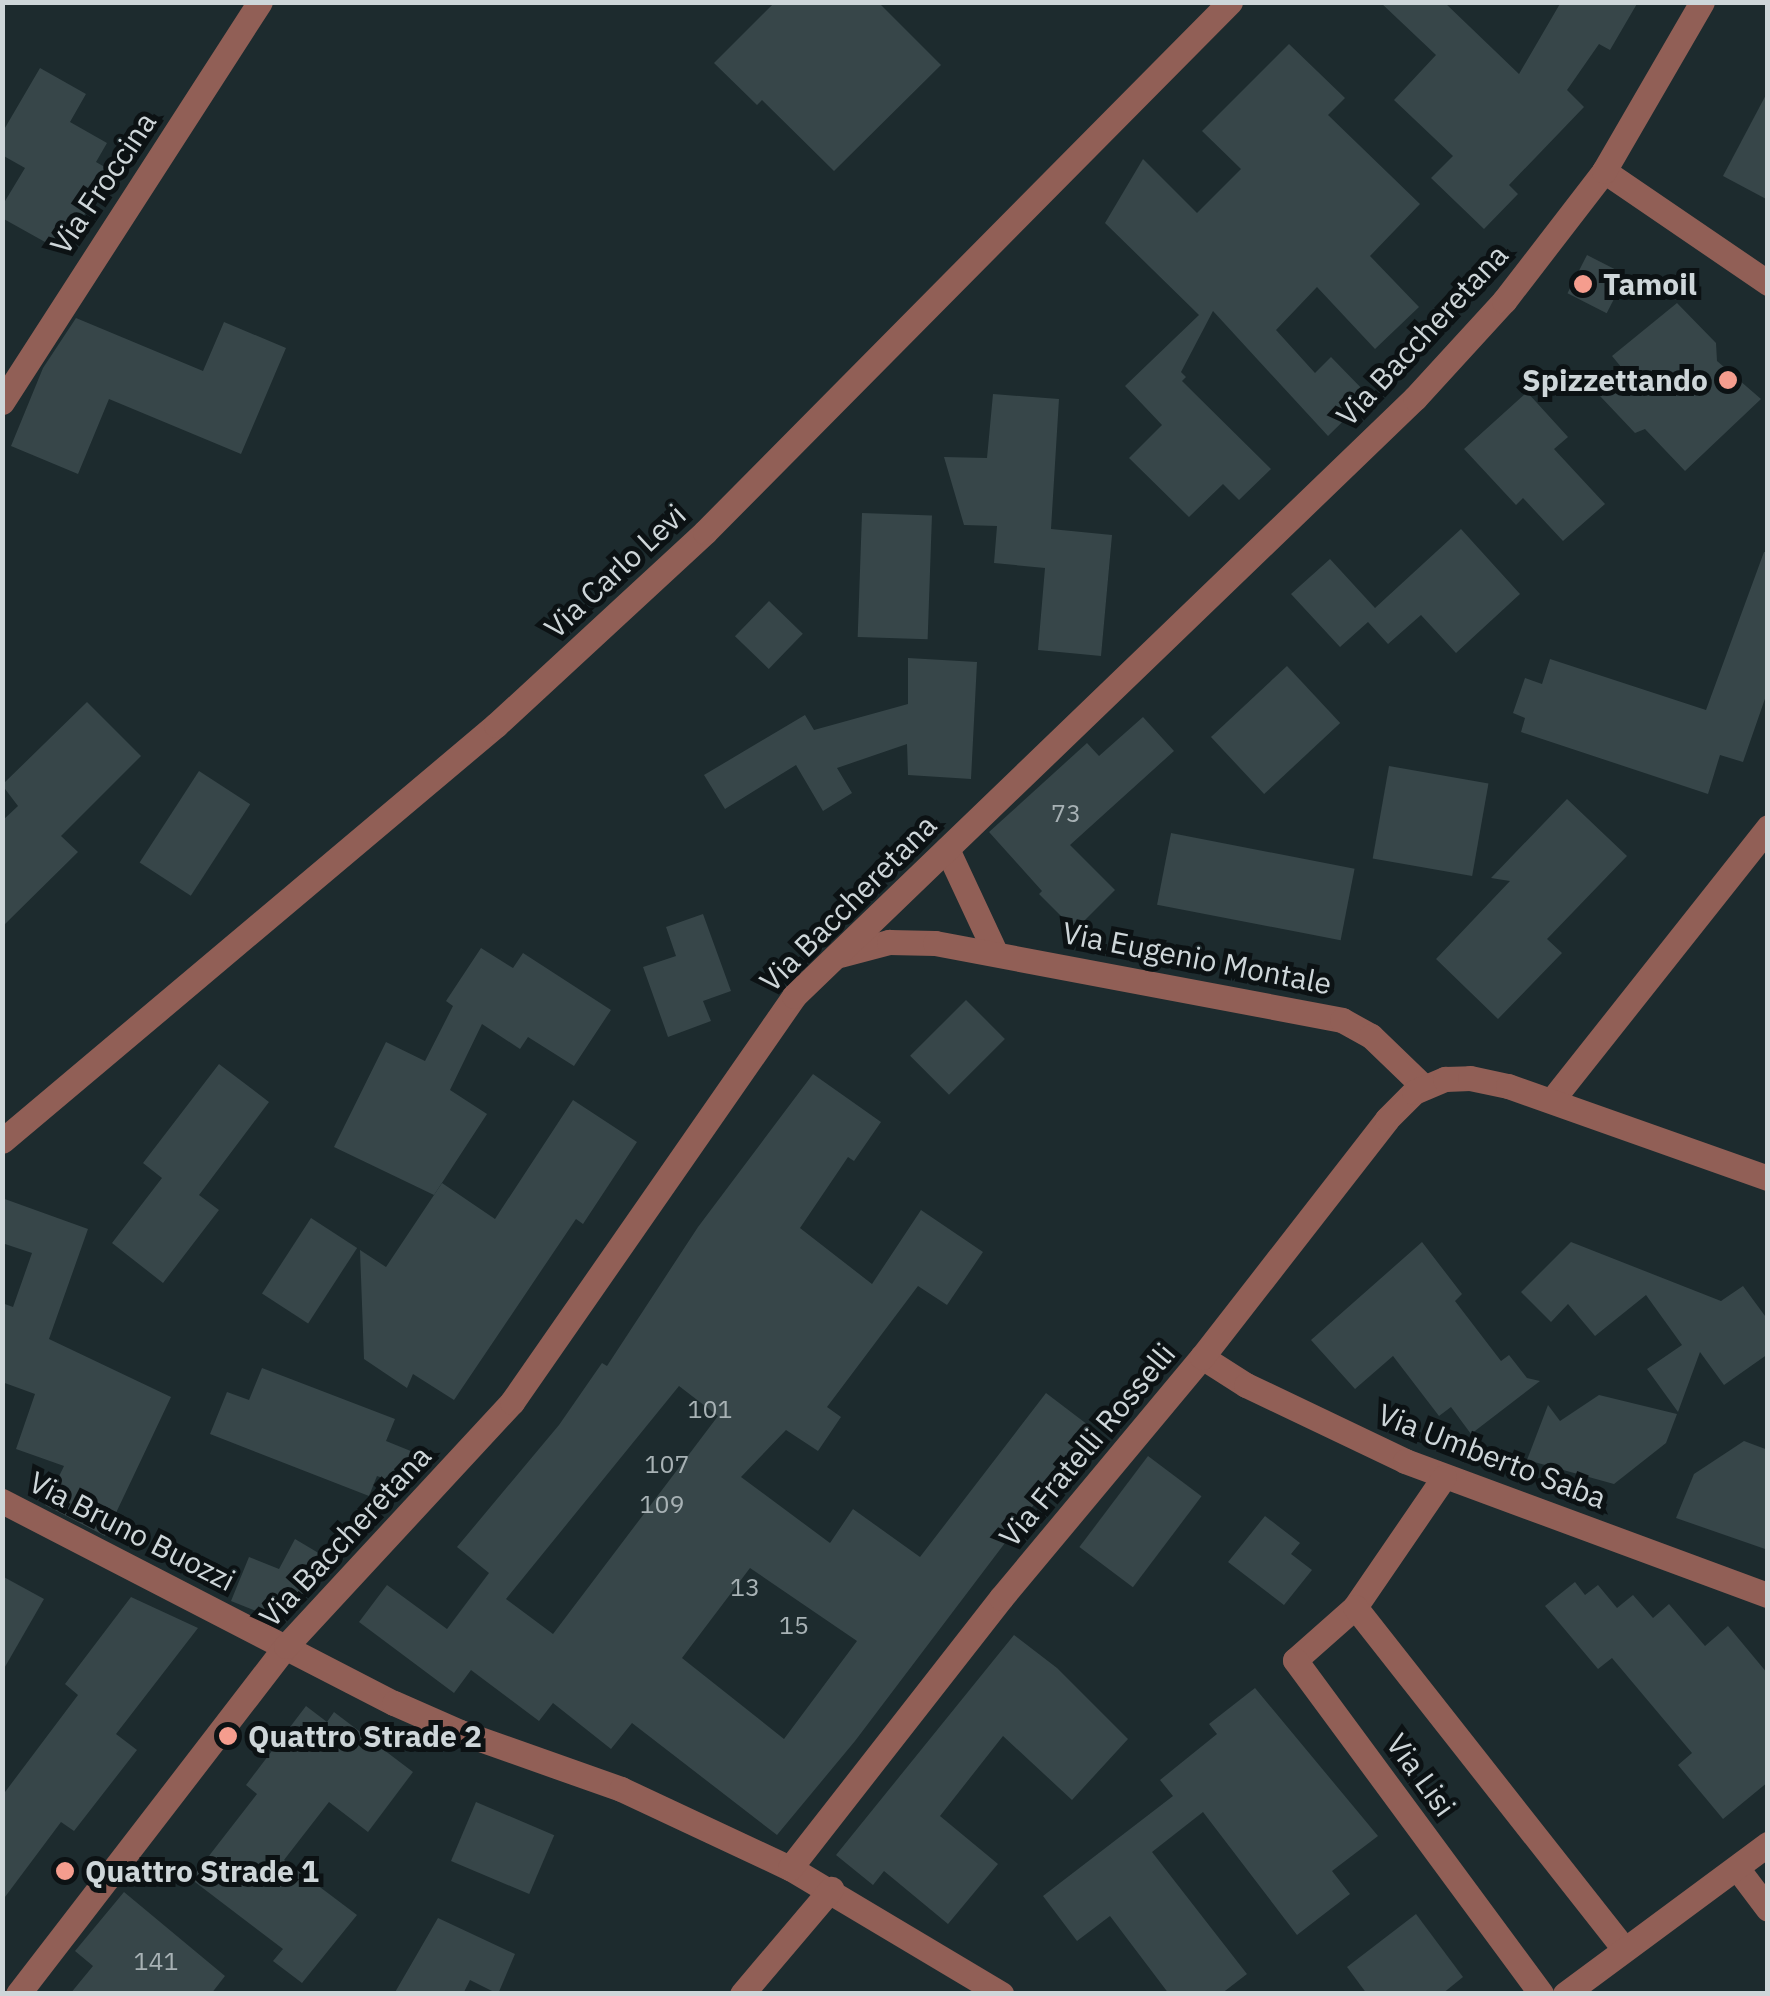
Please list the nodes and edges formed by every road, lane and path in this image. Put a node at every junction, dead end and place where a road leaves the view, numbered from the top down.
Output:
1 (260, 2) edge
2 (1230, 2) edge
3 (1702, 2) edge
4 (1604, 171) junction
5 (1768, 283) edge
6 (2, 402) edge
7 (1768, 827) edge
8 (947, 849) junction
9 (995, 952) junction
10 (835, 956) junction
11 (1434, 1082) junction
12 (1552, 1100) junction
13 (2, 1141) edge
14 (1768, 1178) edge
15 (1202, 1357) junction
16 (1444, 1477) junction
17 (2, 1501) edge
18 (1768, 1595) edge
19 (1356, 1607) junction
20 (286, 1646) junction
21 (1768, 1844) edge
22 (790, 1868) junction
23 (1736, 1868) junction
24 (831, 1889) junction
25 (1768, 1909) edge
26 (1624, 1949) junction
27 (18, 1994) edge
28 (742, 1994) edge
29 (1001, 1994) edge
30 (1541, 1994) edge
31 (1565, 1994) edge

1 - 6 street, Via Froccina
2 - 13 street, Via Carlo Levi
3 - 4 street, Via Baccheretana
4 - 5 street
4 - 8 street, Via Baccheretana
7 - 12 street
8 - 9 street
8 - 10 street, Via Baccheretana
9 - 10 street, Via Eugenio Montale
9 - 11 street, Via Eugenio Montale
10 - 20 street, Via Baccheretana
11 - 12 street
11 - 15 street, Via Fratelli Rosselli
12 - 14 street
15 - 16 street, Via Umberto Saba
15 - 22 street, Via Fratelli Rosselli
16 - 18 street, Via Umberto Saba
16 - 19 street, Via Lisi
17 - 20 street, Via Bruno Buozzi
19 - 26 street, Via Lisi
19 - 30 street, Via Lisi
20 - 22 street, Via Bruno Buozzi
20 - 27 street, Via Baccheretana
21 - 23 street
22 - 24 street, Via Bruno Buozzi
23 - 25 street
23 - 26 street
24 - 28 street
24 - 29 street, Via Bruno Buozzi
26 - 31 street

